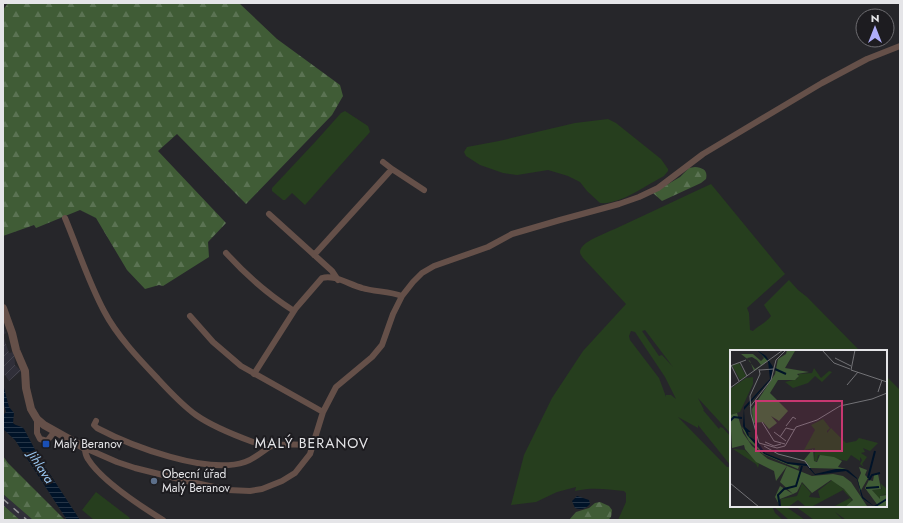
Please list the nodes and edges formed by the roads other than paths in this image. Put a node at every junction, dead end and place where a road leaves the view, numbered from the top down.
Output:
1 (900, 46) edge
2 (383, 162) dead end
3 (392, 169) junction
4 (424, 190) dead end
5 (269, 214) dead end
6 (65, 218) dead end
7 (226, 253) dead end
8 (314, 255) junction
9 (338, 280) junction
10 (402, 296) junction
11 (3, 308) edge
12 (294, 311) junction
13 (190, 316) dead end
14 (254, 374) junction
15 (323, 412) junction
16 (37, 419) junction
17 (96, 421) dead end
18 (55, 431) junction
19 (271, 446) junction
20 (313, 446) junction
21 (84, 448) junction
22 (163, 520) edge

1 - 10 street
2 - 3 street
3 - 4 street
3 - 8 street
5 - 8 street
6 - 19 street
7 - 12 street
8 - 9 street
9 - 10 street
9 - 12 street
10 - 15 street
11 - 16 street
12 - 14 street
13 - 14 street
14 - 15 street
15 - 20 street
16 - 18 street
16 - 18 street
17 - 19 street
18 - 21 street
19 - 20 street
20 - 21 street
21 - 22 street

